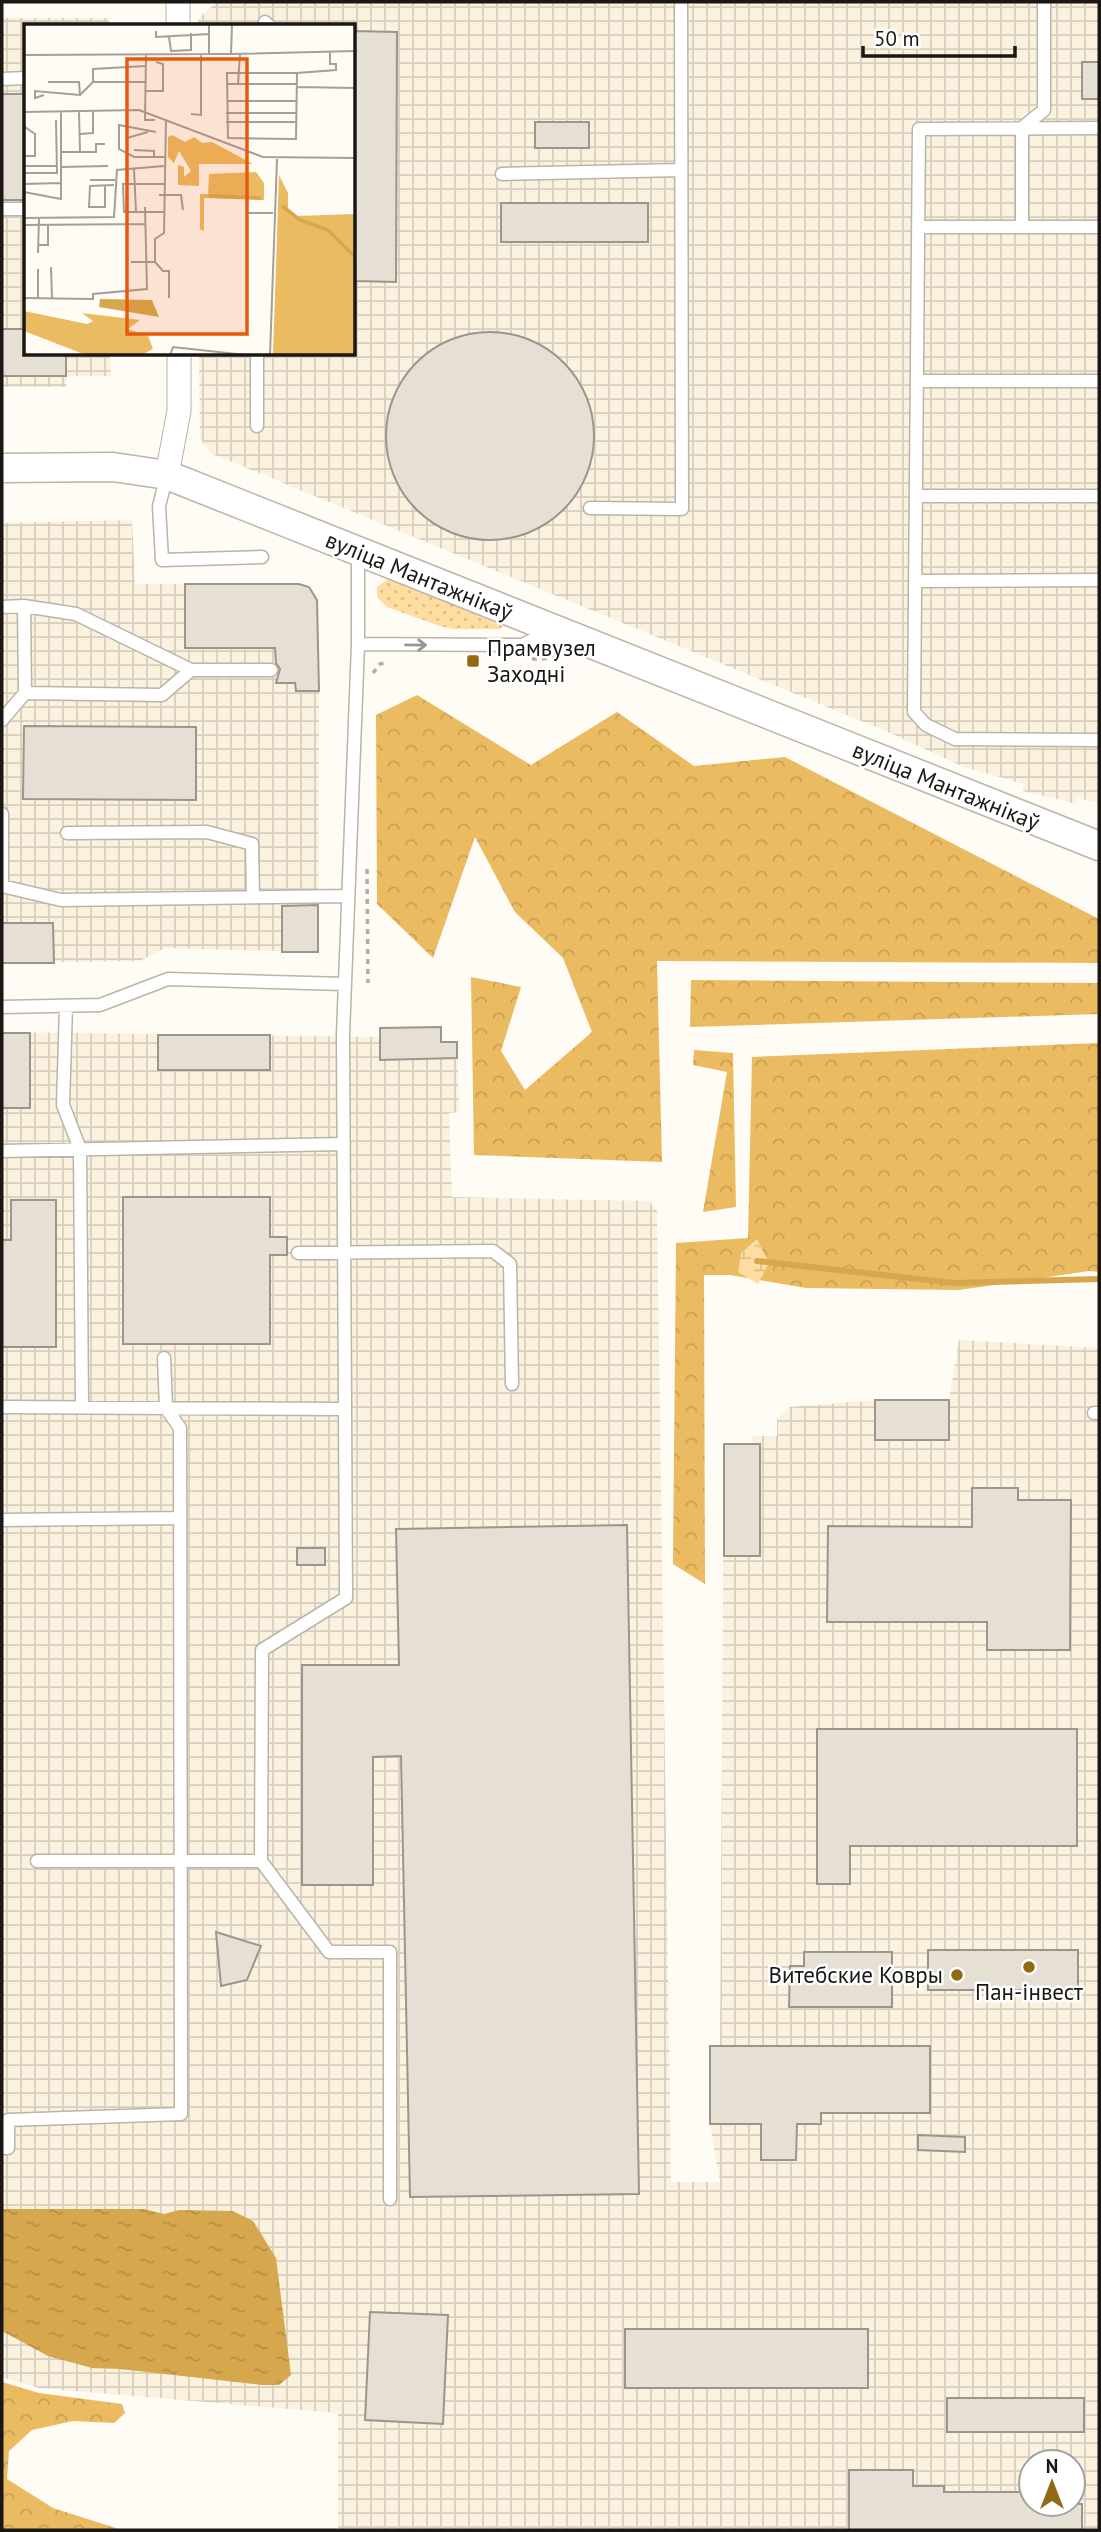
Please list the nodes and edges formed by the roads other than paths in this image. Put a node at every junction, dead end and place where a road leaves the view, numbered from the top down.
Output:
1 (178, 2) edge
2 (681, 2) edge
3 (1044, 2) edge
4 (178, 24) edge
5 (24, 78) edge
6 (2, 79) edge
7 (1022, 128) junction
8 (1099, 128) edge
9 (681, 170) junction
10 (502, 174) dead end
11 (2, 209) edge
12 (24, 209) edge
13 (918, 227) junction
14 (1022, 227) junction
15 (1099, 227) edge
16 (179, 355) edge
17 (257, 355) edge
18 (1099, 380) edge
19 (917, 381) junction
20 (257, 426) dead end
21 (2, 468) edge
22 (167, 475) junction
23 (916, 496) junction
24 (1099, 496) edge
25 (590, 508) dead end
26 (358, 550) junction
27 (262, 557) dead end
28 (1099, 580) edge
29 (915, 581) junction
30 (24, 606) junction
31 (2, 607) edge
32 (553, 631) junction
33 (358, 644) junction
34 (191, 670) junction
35 (271, 670) dead end
36 (25, 693) junction
37 (2, 720) edge
38 (1099, 740) edge
39 (2, 814) edge
40 (67, 833) dead end
41 (1099, 846) edge
42 (2, 887) edge
43 (348, 896) junction
44 (253, 897) junction
45 (345, 984) junction
46 (66, 1006) junction
47 (2, 1007) edge
48 (344, 1144) junction
49 (80, 1149) junction
50 (2, 1151) edge
51 (344, 1251) junction
52 (298, 1253) dead end
53 (164, 1358) dead end
54 (512, 1384) dead end
55 (2, 1407) edge
56 (82, 1407) junction
57 (166, 1408) junction
58 (345, 1409) junction
59 (180, 1518) junction
60 (2, 1520) edge
61 (37, 1861) dead end
62 (261, 1861) junction
63 (181, 1862) junction
64 (2, 2148) edge
65 (390, 2199) dead end

1 - 4 street
2 - 9 lane
3 - 7 lane
5 - 6 lane
7 - 8 lane
7 - 13 lane
7 - 14 lane
9 - 10 lane
9 - 25 lane
11 - 12 lane
13 - 14 lane
13 - 19 lane
14 - 15 lane
16 - 22 street
17 - 20 lane
18 - 19 lane
19 - 23 lane
21 - 22 street, вуліца Мантажнікаў
22 - 26 street, вуліца Мантажнікаў
22 - 27 lane
23 - 24 lane
23 - 29 lane
26 - 32 street, вуліца Мантажнікаў
26 - 33 lane
28 - 29 lane
29 - 38 lane
30 - 31 lane
30 - 34 lane
30 - 36 lane
33 -> 32 lane
32 - 41 street, вуліца Мантажнікаў
33 - 43 lane
34 - 35 lane
34 - 36 lane
36 - 37 lane
39 - 42 lane
40 - 44 lane
42 - 44 lane
43 - 44 lane
43 - 45 lane
45 - 46 lane
45 - 48 lane
46 - 47 lane
46 - 49 lane
48 - 49 lane
48 - 51 lane
49 - 50 lane
49 - 56 lane
51 - 52 lane
51 - 54 lane
51 - 58 lane
53 - 57 lane
55 - 56 lane
56 - 57 lane
57 - 58 lane
57 - 59 lane
58 - 62 lane
59 - 60 lane
59 - 63 lane
61 - 63 lane
62 - 63 lane
62 - 65 lane
63 - 64 lane

